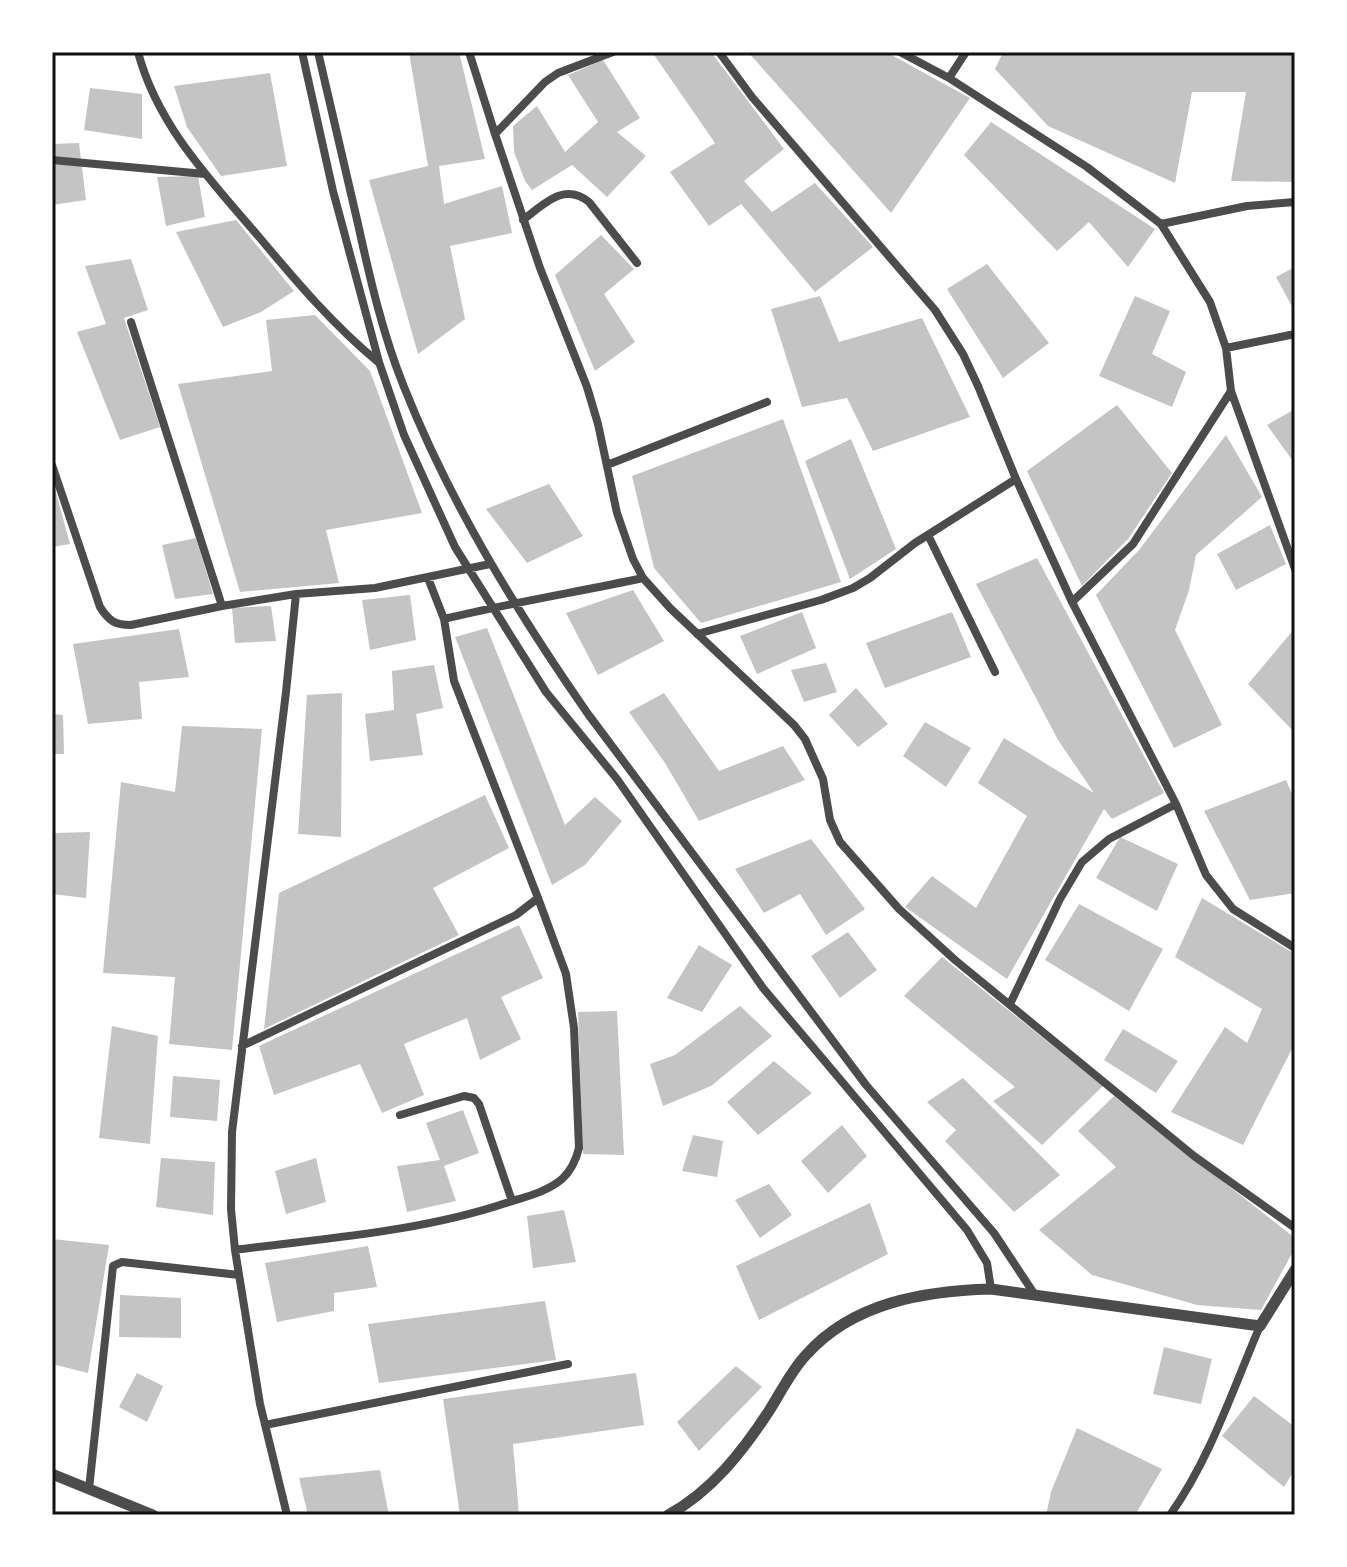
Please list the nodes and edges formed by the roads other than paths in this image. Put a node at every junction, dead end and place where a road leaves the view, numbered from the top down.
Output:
1 (138, 52) edge
2 (302, 52) edge
3 (318, 52) edge
4 (469, 52) edge
5 (613, 52) edge
6 (719, 52) edge
7 (900, 52) edge
8 (966, 52) edge
9 (949, 78) junction
10 (495, 134) junction
11 (52, 160) edge
12 (205, 174) junction
13 (1295, 202) edge
14 (523, 220) junction
15 (1161, 224) junction
16 (637, 263) dead end
17 (131, 322) dead end
18 (1294, 336) edge
19 (1226, 348) junction
20 (379, 362) junction
21 (1231, 391) junction
22 (767, 402) dead end
23 (431, 448) junction
24 (412, 455) junction
25 (52, 465) edge
26 (607, 465) junction
27 (1016, 479) junction
28 (928, 535) junction
29 (490, 564) junction
30 (469, 569) junction
31 (1295, 569) edge
32 (428, 578) junction
33 (643, 578) junction
34 (296, 594) junction
35 (514, 602) junction
36 (1072, 602) junction
37 (222, 606) junction
38 (492, 607) junction
39 (444, 619) junction
40 (697, 634) junction
41 (995, 672) dead end
42 (1176, 804) junction
43 (538, 898) junction
44 (1295, 948) edge
45 (1010, 1004) junction
46 (242, 1046) junction
47 (400, 1115) dead end
48 (512, 1201) junction
49 (1295, 1228) edge
50 (235, 1250) junction
51 (1294, 1274) edge
52 (239, 1275) junction
53 (991, 1289) junction
54 (1035, 1295) junction
55 (1260, 1326) junction
56 (568, 1364) dead end
57 (265, 1425) junction
58 (52, 1474) edge
59 (89, 1489) junction
60 (153, 1515) edge
61 (287, 1515) edge
62 (668, 1515) edge
63 (1170, 1515) edge

1 - 12 street
2 - 20 street
3 - 23 street
4 - 10 street
5 - 10 street
6 - 27 street
7 - 9 street
8 - 9 street
9 - 15 street
10 - 14 street
11 - 12 street
12 - 20 street
13 - 15 street
14 - 16 street
14 - 26 street
15 - 19 street
17 - 37 street
18 - 19 street
19 - 21 street
20 - 24 street
21 - 31 street
21 - 36 street
22 - 26 street
23 - 24 street
23 - 29 street
24 - 30 street
25 - 37 street
26 - 33 street
27 - 28 street
27 - 36 street
28 - 40 street
28 - 41 street
29 - 30 street
29 - 35 street
30 - 32 street
30 - 38 street
32 - 34 street
32 - 39 street
33 - 35 street
33 - 40 street
34 - 37 street
34 - 46 street
35 - 38 street
35 - 54 street
36 - 42 street
38 - 39 street
38 - 53 street
39 - 43 street
40 - 45 street
42 - 44 street
42 - 45 street
43 - 46 street
43 - 48 street
45 - 49 street
46 - 50 street
47 - 48 street
48 - 50 street
50 - 52 street
51 - 55 street
52 - 57 street
52 - 59 street
53 - 54 street
53 - 62 street
54 - 55 street
55 - 63 street
56 - 57 street
57 - 61 street
58 - 59 street
59 - 60 street

